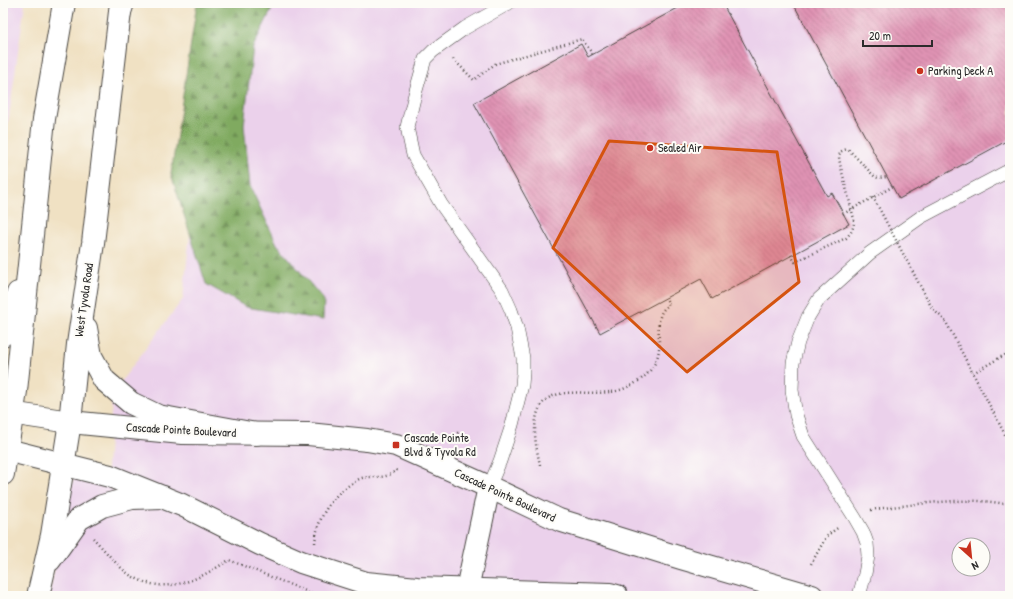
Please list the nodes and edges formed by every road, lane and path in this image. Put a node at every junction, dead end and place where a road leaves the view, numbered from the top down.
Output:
1 (64, 3) edge
2 (509, 3) edge
3 (121, 6) edge
4 (440, 46) junction
5 (593, 55) dead end
6 (1010, 170) edge
7 (886, 177) dead end
8 (892, 187) dead end
9 (873, 197) junction
10 (843, 214) dead end
11 (791, 255) dead end
12 (29, 264) junction
13 (666, 298) dead end
14 (82, 313) junction
15 (3, 335) edge
16 (1010, 352) edge
17 (973, 373) junction
18 (8, 413) edge
19 (70, 422) junction
20 (459, 432) dead end
21 (256, 434) junction
22 (1010, 444) edge
23 (5, 449) edge
24 (422, 457) junction
25 (64, 465) junction
26 (540, 465) dead end
27 (3, 474) edge
28 (489, 487) junction
29 (163, 497) junction
30 (1010, 505) edge
31 (855, 518) junction
32 (92, 536) dead end
33 (811, 564) dead end
34 (45, 567) junction
35 (320, 569) junction
36 (467, 589) junction
37 (38, 596) edge
38 (318, 596) edge
39 (617, 596) edge
40 (812, 596) edge
41 (859, 596) edge

1 - 12 street
2 - 4 lane
3 - 14 street, West Tyvola Road
4 - 5 path
4 - 28 lane
6 - 31 lane
7 - 11 path
8 - 9 path, bridge
9 - 10 path, bridge
9 - 17 path, bridge
12 - 15 street
12 - 18 street
13 - 26 path
14 - 19 street, West Tyvola Road
14 - 21 street
16 - 17 path
17 - 22 path
18 - 19 street, Cascade Pointe Boulevard
18 - 23 street
19 - 21 street, Cascade Pointe Boulevard
19 - 25 street, West Tyvola Road
20 - 24 path
21 - 24 street, Cascade Pointe Boulevard
23 - 25 street
23 - 27 street
24 - 28 street, Cascade Pointe Boulevard
24 - 35 path
25 - 29 street
25 - 34 street, West Tyvola Road
28 - 36 street
28 - 40 street, Cascade Pointe Boulevard
29 - 34 street
29 - 35 street
30 - 31 path
31 - 33 path
31 - 41 lane
32 - 38 path
34 - 37 street, West Tyvola Road
35 - 36 street
36 - 39 street

